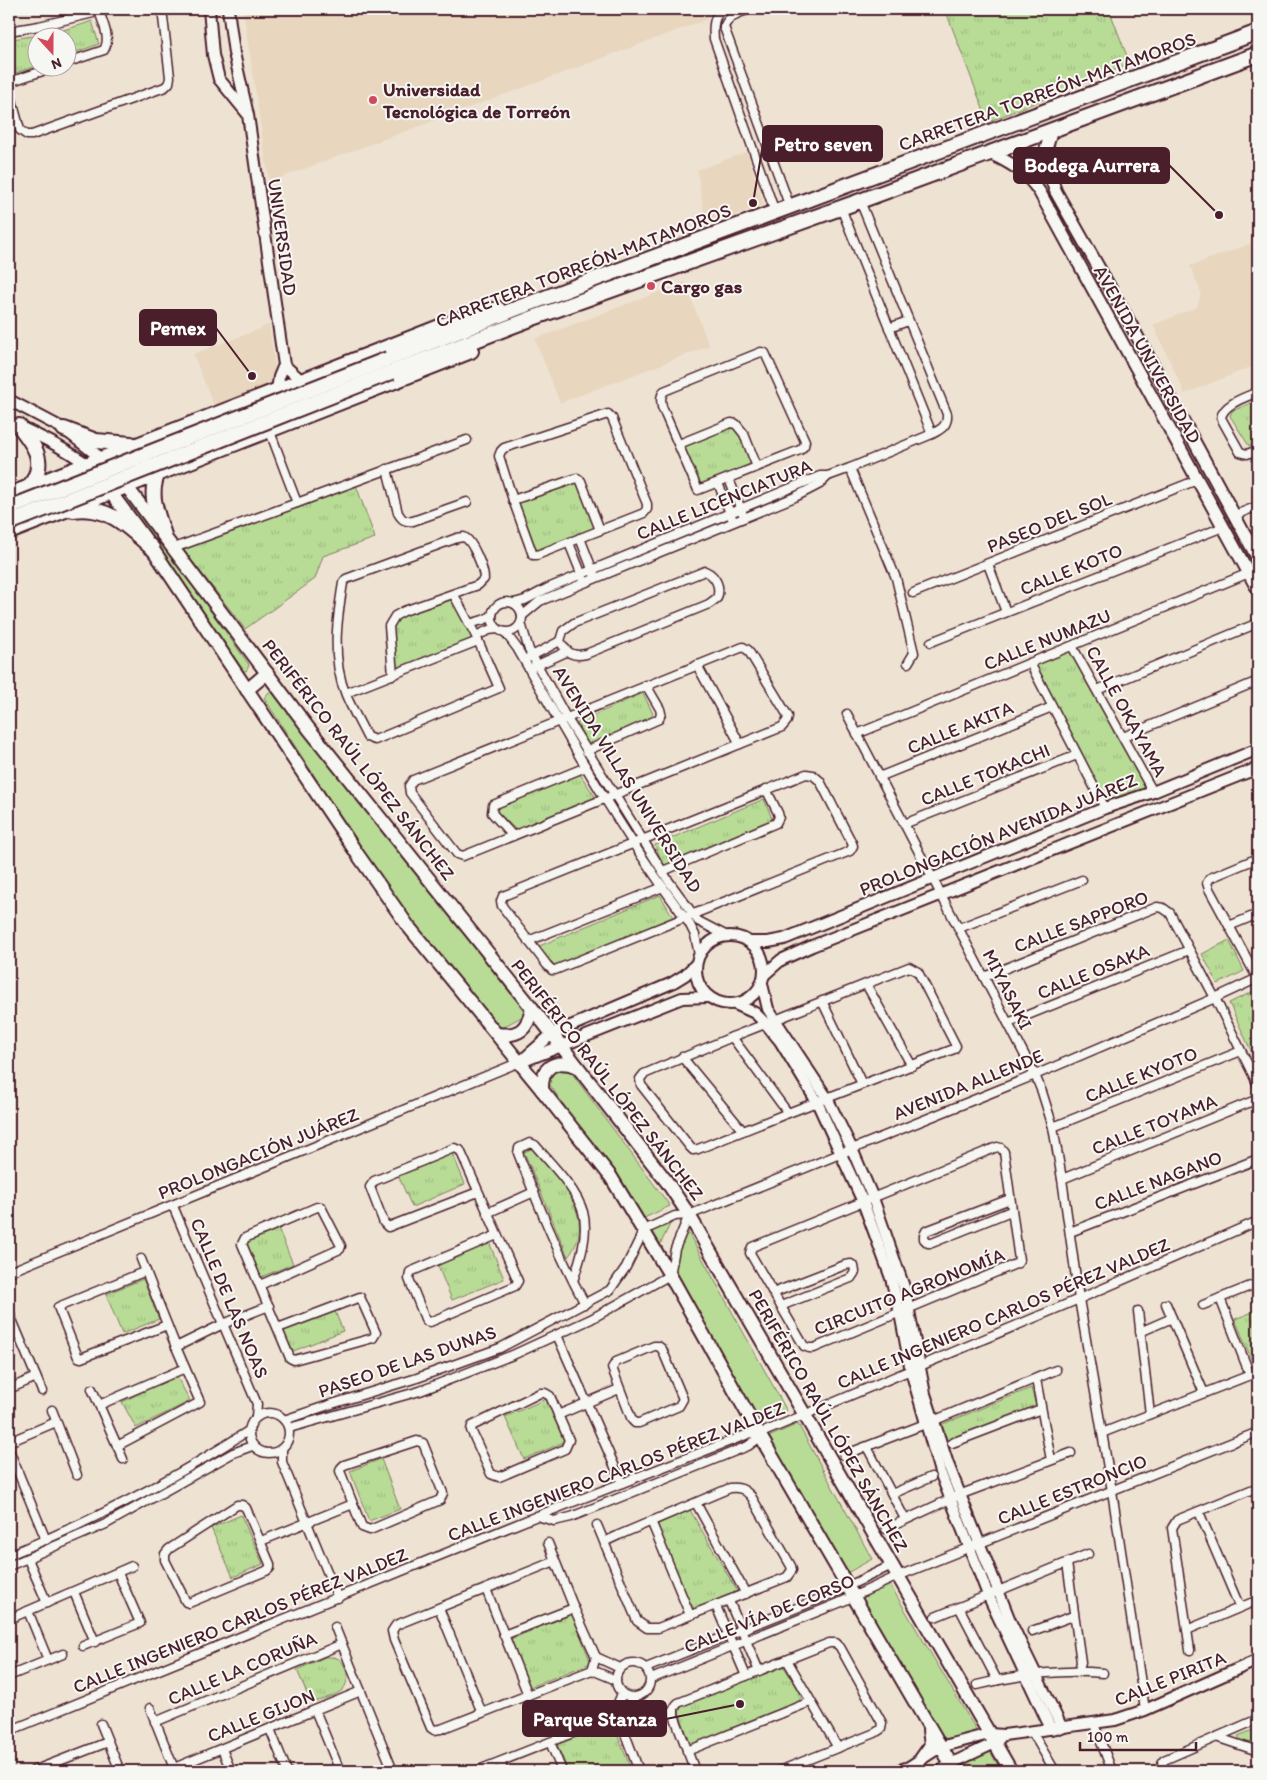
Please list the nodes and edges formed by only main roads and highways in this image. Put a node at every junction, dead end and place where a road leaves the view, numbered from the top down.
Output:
1 (1258, 32) edge
2 (1258, 54) edge
3 (1052, 130) junction
4 (989, 153) junction
5 (1082, 238) junction
6 (1068, 245) junction
7 (515, 309) junction
8 (533, 318) junction
9 (390, 365) junction
10 (14, 424) edge
11 (64, 429) road end
12 (139, 444) junction
13 (102, 458) junction
14 (87, 464) junction
15 (158, 473) junction
16 (126, 486) junction
17 (29, 487) junction
18 (111, 492) junction
19 (9, 495) edge
20 (9, 508) edge
21 (60, 512) junction
22 (9, 522) edge
23 (9, 532) edge
24 (164, 535) junction
25 (152, 548) junction
26 (1258, 559) edge
27 (1258, 590) edge
28 (267, 673) junction
29 (247, 690) junction
30 (532, 1008) junction
31 (497, 1034) junction
32 (576, 1066) junction
33 (542, 1090) junction
34 (928, 1725) junction
35 (921, 1759) road end
36 (948, 1769) edge
37 (1011, 1771) edge

1 - 7 highway, CARRETERA TORREÓN-MATAMOROS
2 - 3 highway
3 - 4 highway
3 - 5 main road, AVENIDA UNIVERSIDAD
4 - 6 main road, AVENIDA UNIVERSIDAD
4 - 8 highway
5 - 6 main road
5 - 26 main road, AVENIDA UNIVERSIDAD
6 - 27 main road, AVENIDA UNIVERSIDAD
7 - 9 highway, CARRETERA TORREÓN-MATAMOROS
7 - 12 highway
8 - 9 highway
8 - 15 highway
9 - 20 highway, CARRETERA TORREÓN-MATAMOROS, bridge
9 - 22 highway, bridge
10 - 17 highway
11 - 12 highway
12 - 13 highway
12 - 15 highway
13 - 14 highway
13 - 16 main road, PERIFÉRICO RAÚL LÓPEZ SÁNCHEZ
14 - 17 highway
14 - 18 main road
15 - 16 highway
15 - 24 highway
16 - 18 highway
16 - 24 main road, PERIFÉRICO RAÚL LÓPEZ SÁNCHEZ
17 - 19 highway
17 - 21 highway
18 - 21 highway
18 - 25 main road
21 - 23 highway
21 - 25 highway
24 - 28 main road, PERIFÉRICO RAÚL LÓPEZ SÁNCHEZ
25 - 29 main road
28 - 29 main road
28 - 30 main road, PERIFÉRICO RAÚL LÓPEZ SÁNCHEZ
29 - 31 main road
30 - 31 main road
30 - 32 main road, PERIFÉRICO RAÚL LÓPEZ SÁNCHEZ
31 - 33 main road
32 - 33 main road
32 - 37 main road, PERIFÉRICO RAÚL LÓPEZ SÁNCHEZ
33 - 34 main road
34 - 35 main road
34 - 36 main road

